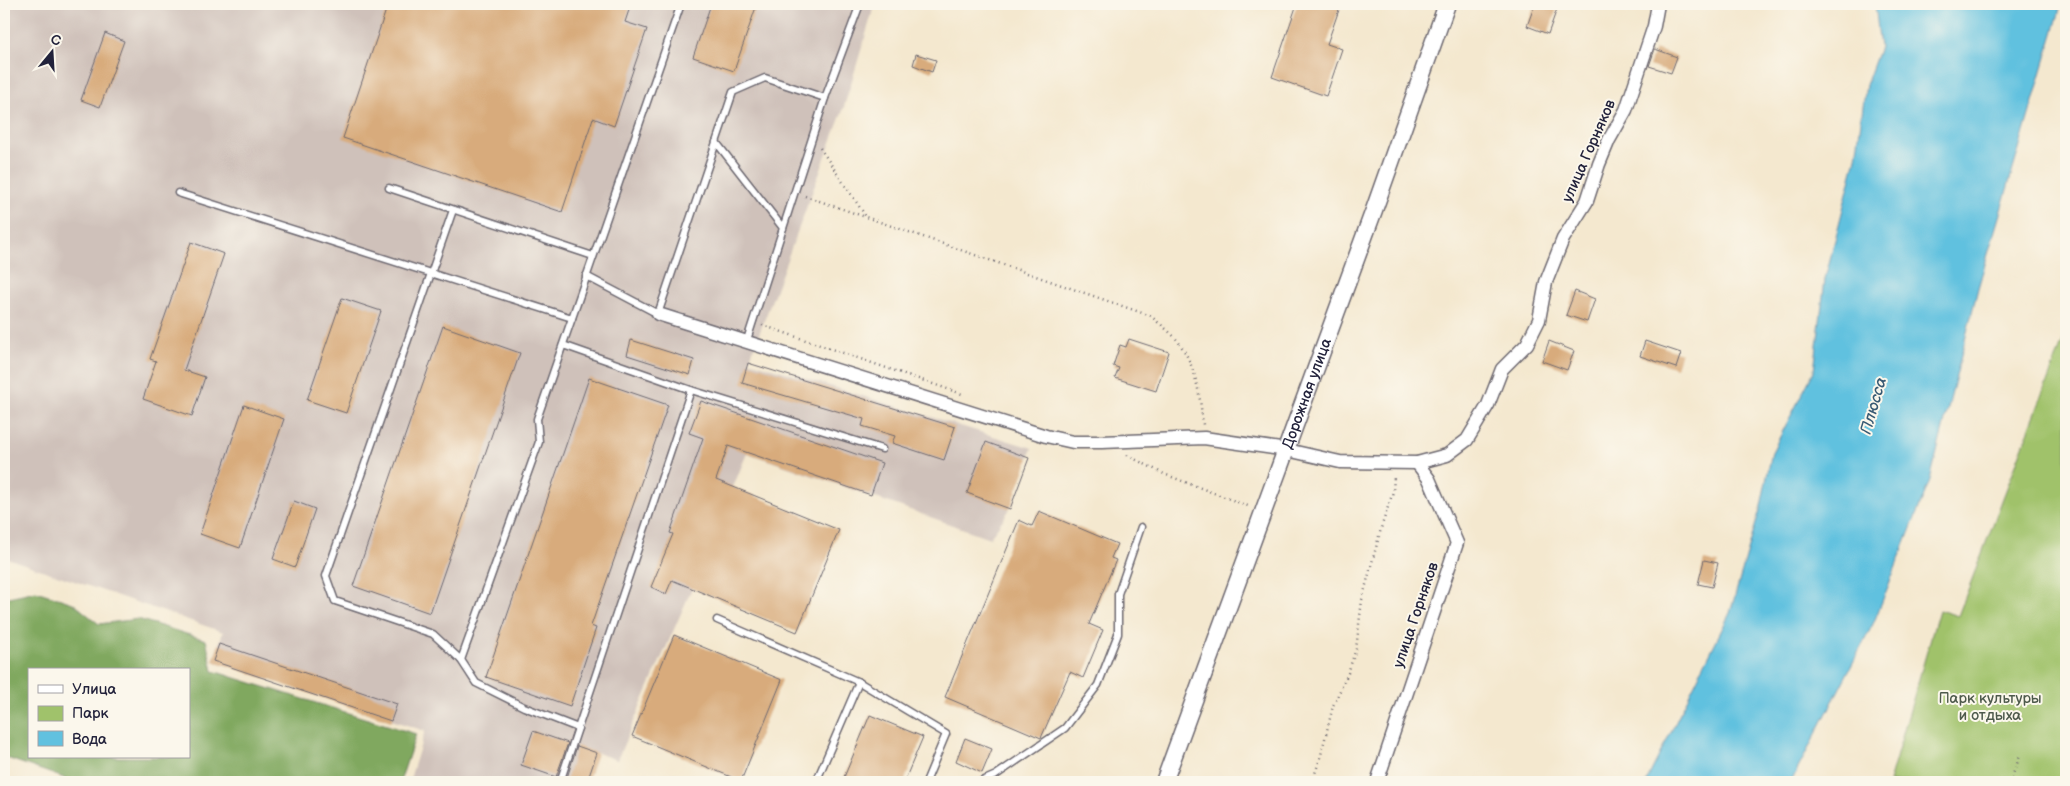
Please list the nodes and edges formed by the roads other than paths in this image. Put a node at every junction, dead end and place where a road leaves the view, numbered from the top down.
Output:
1 (681, 4) edge
2 (860, 4) edge
3 (1448, 4) edge
4 (1658, 4) edge
5 (825, 98) junction
6 (716, 142) junction
7 (389, 188) dead end
8 (178, 193) dead end
9 (454, 210) junction
10 (783, 228) junction
11 (593, 256) junction
12 (431, 273) junction
13 (586, 276) junction
14 (658, 314) junction
15 (572, 318) junction
16 (746, 343) junction
17 (562, 345) junction
18 (691, 390) junction
19 (882, 449) dead end
20 (1286, 450) junction
21 (1417, 462) junction
22 (1141, 528) dead end
23 (717, 620) dead end
24 (461, 660) junction
25 (859, 682) junction
26 (578, 728) junction
27 (560, 782) edge
28 (816, 782) edge
29 (926, 782) edge
30 (980, 782) edge
31 (1164, 782) edge
32 (1377, 782) edge

1 - 11 lane
2 - 5 lane
3 - 20 street, Дорожная улица
4 - 21 street, улица Горняков
5 - 6 lane
5 - 10 lane
6 - 10 lane
6 - 14 lane
7 - 9 lane
8 - 12 lane
9 - 11 lane
9 - 12 lane
10 - 16 lane
11 - 13 lane
12 - 15 lane
12 - 24 lane
13 - 14 lane
13 - 15 lane
14 - 16 street, улица Горняков
15 - 17 lane
16 - 20 street, улица Горняков
17 - 18 lane
17 - 24 lane
18 - 19 lane
18 - 26 lane
20 - 21 street, улица Горняков
20 - 31 street, Дорожная улица
21 - 32 street, улица Горняков
22 - 30 lane
23 - 25 lane
24 - 26 lane
25 - 28 lane
25 - 29 lane
26 - 27 lane

